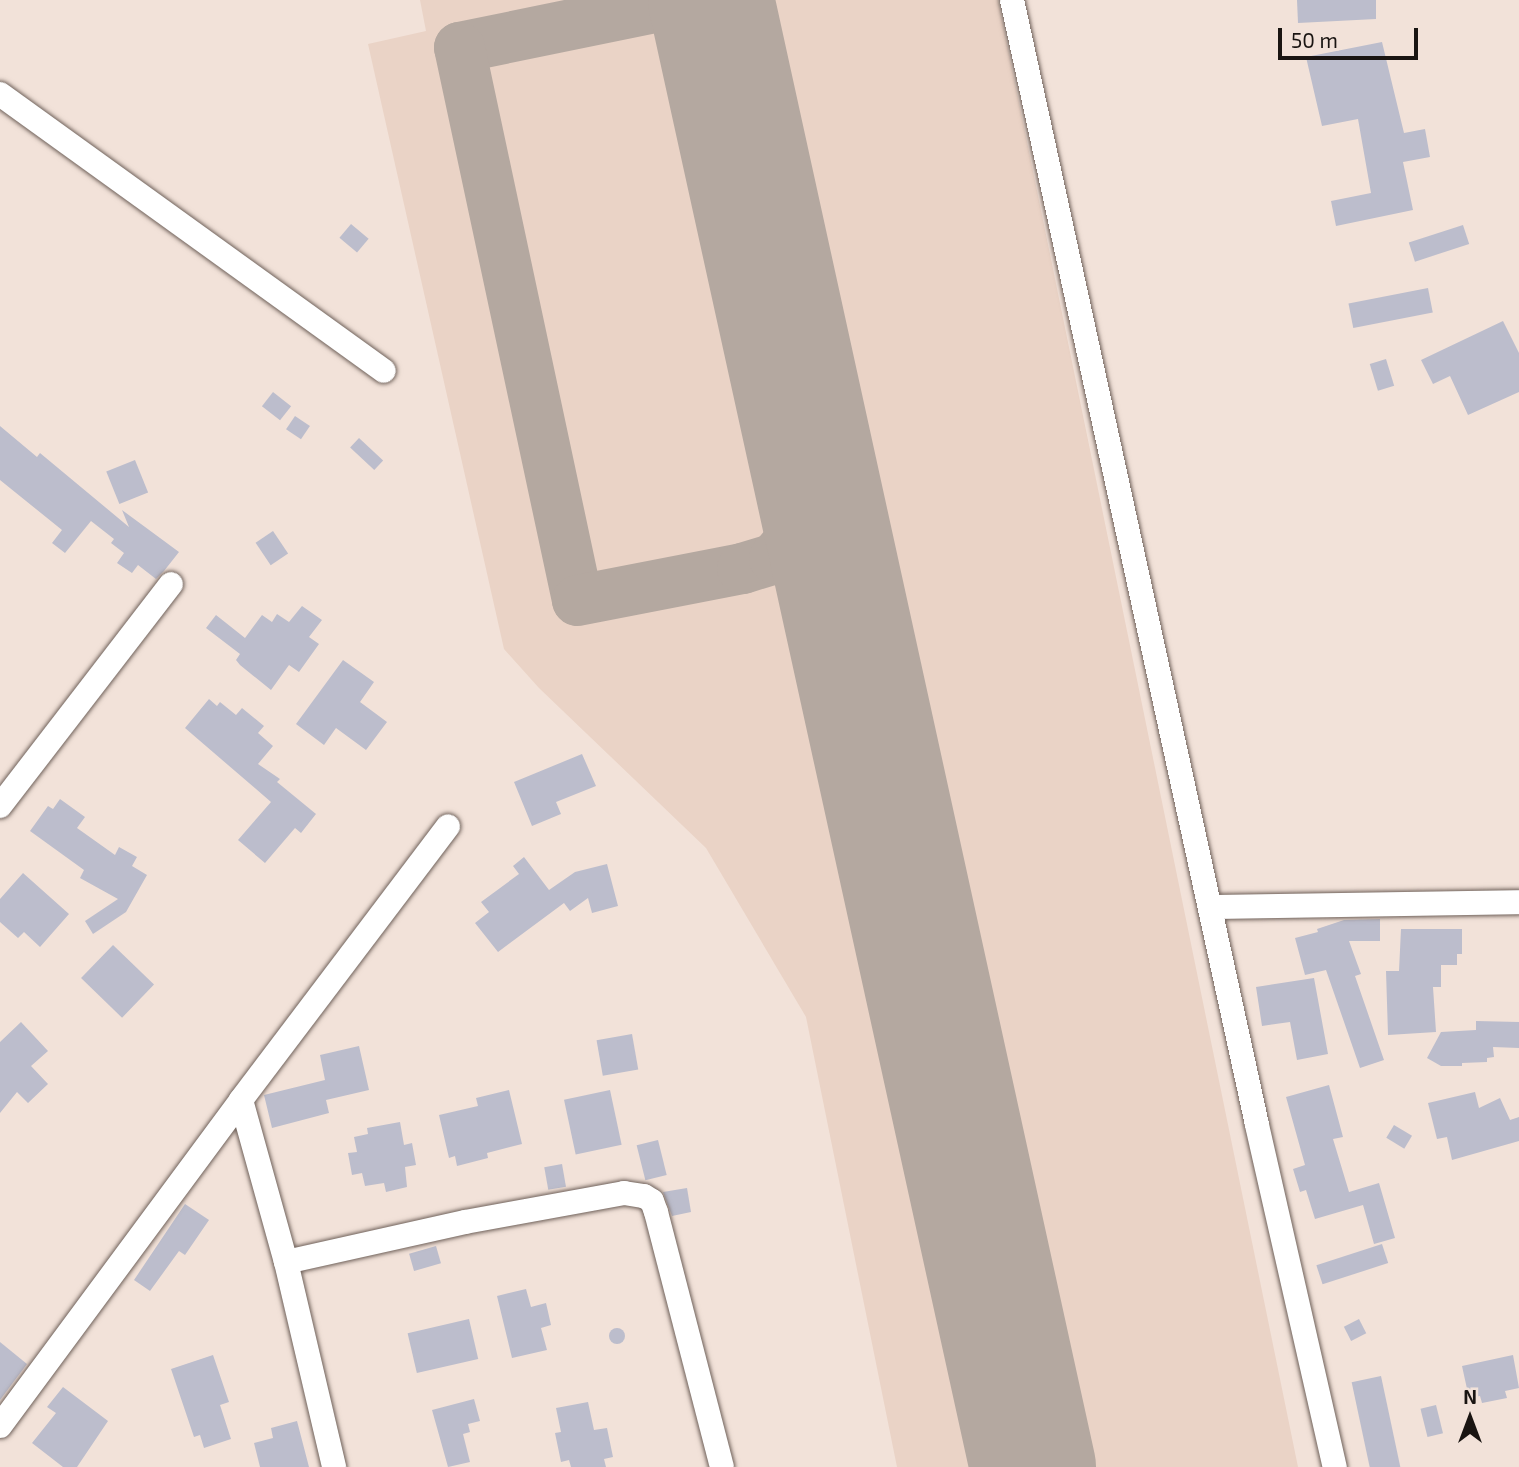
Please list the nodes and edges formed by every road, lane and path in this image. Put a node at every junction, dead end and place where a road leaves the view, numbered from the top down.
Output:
1 (1012, 0) edge
2 (0, 94) edge
3 (384, 371) dead end
4 (171, 584) dead end
5 (0, 806) edge
6 (448, 827) dead end
7 (1519, 902) edge
8 (1211, 908) junction
9 (241, 1100) junction
10 (286, 1262) junction
11 (0, 1426) edge
12 (334, 1467) edge
13 (722, 1467) edge
14 (1335, 1467) edge

1 - 8 street
2 - 3 street
4 - 5 street
6 - 9 street
7 - 8 street
8 - 14 street
9 - 10 street
9 - 11 street
10 - 12 street
10 - 13 street

